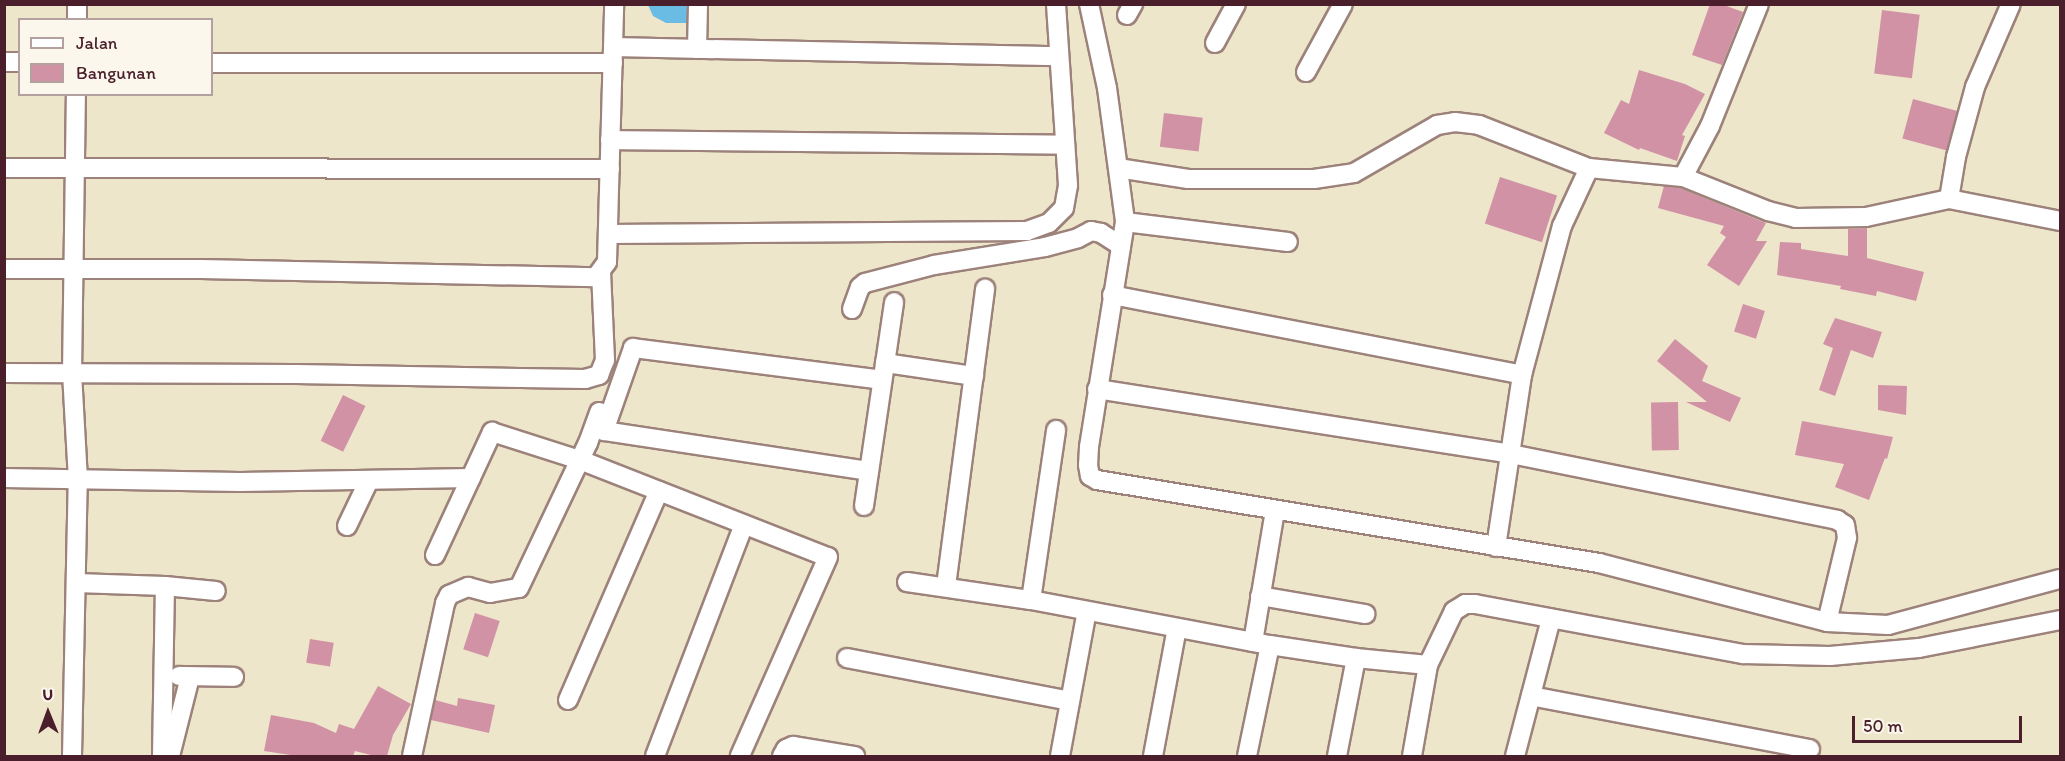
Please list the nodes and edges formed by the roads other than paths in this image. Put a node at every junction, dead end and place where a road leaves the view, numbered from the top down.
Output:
1 (614, 4) edge
2 (698, 4) edge
3 (1056, 4) edge
4 (1089, 4) edge
5 (1236, 4) edge
6 (1343, 4) edge
7 (1759, 4) edge
8 (2011, 4) edge
9 (1215, 43) dead end
10 (697, 49) junction
11 (613, 55) junction
12 (1059, 56) junction
13 (213, 63) edge
14 (1306, 72) dead end
15 (76, 96) edge
16 (610, 140) junction
17 (1065, 145) junction
18 (4, 168) edge
19 (1118, 168) junction
20 (1589, 168) junction
21 (75, 169) junction
22 (610, 170) junction
23 (1683, 177) junction
24 (1948, 199) junction
25 (2061, 221) edge
26 (1125, 222) junction
27 (608, 234) junction
28 (1288, 242) dead end
29 (1121, 246) junction
30 (4, 269) edge
31 (74, 270) junction
32 (602, 273) junction
33 (985, 289) dead end
34 (1112, 295) junction
35 (894, 302) dead end
36 (852, 309) dead end
37 (884, 371) junction
38 (4, 373) edge
39 (72, 374) junction
40 (1522, 375) junction
41 (974, 376) junction
42 (609, 384) dead end
43 (1097, 388) junction
44 (1056, 430) dead end
45 (1511, 454) junction
46 (580, 460) junction
47 (869, 471) junction
48 (4, 477) edge
49 (471, 478) junction
50 (78, 480) junction
51 (369, 480) junction
52 (659, 491) junction
53 (864, 506) dead end
54 (1275, 510) junction
55 (744, 524) junction
56 (347, 526) dead end
57 (1496, 547) junction
58 (435, 555) dead end
59 (2061, 579) edge
60 (907, 582) dead end
61 (76, 583) junction
62 (165, 586) junction
63 (946, 586) junction
64 (216, 591) dead end
65 (1260, 596) junction
66 (1031, 600) junction
67 (1087, 611) junction
68 (1365, 614) dead end
69 (1551, 619) junction
70 (2061, 620) edge
71 (1827, 622) junction
72 (1177, 628) junction
73 (1261, 644) junction
74 (847, 658) dead end
75 (1356, 658) junction
76 (1428, 664) junction
77 (164, 676) junction
78 (190, 677) junction
79 (234, 678) dead end
80 (1531, 696) junction
81 (568, 700) dead end
82 (1070, 701) junction
83 (1810, 749) dead end
84 (72, 756) edge
85 (162, 756) edge
86 (170, 756) edge
87 (412, 756) edge
88 (655, 756) edge
89 (740, 756) edge
90 (782, 756) edge
91 (855, 756) edge
92 (1060, 756) edge
93 (1154, 756) edge
94 (1247, 756) edge
95 (1337, 756) edge
96 (1412, 756) edge
97 (1515, 756) edge

1 - 11 street
2 - 10 street
3 - 12 street
4 - 19 street
5 - 9 street
6 - 14 street
7 - 23 street
8 - 24 street
10 - 11 street
10 - 12 street
11 - 13 street
11 - 16 street
12 - 17 street
15 - 21 street
16 - 17 street
16 - 22 street
17 - 27 street
18 - 21 street
19 - 20 street
19 - 26 street
20 - 23 street
20 - 40 street
21 - 22 street
21 - 31 street
22 - 27 street
23 - 24 street
24 - 25 street
26 - 28 street
26 - 29 street
27 - 32 street
29 - 34 street
29 - 36 street
30 - 31 street
31 - 32 street
31 - 39 street
32 - 39 street
33 - 41 street
34 - 40 street
34 - 43 street
35 - 37 street
37 - 41 street
37 - 47 street
37 - 47 street
38 - 39 street
39 - 50 street
40 - 45 street
41 - 63 street
42 - 46 street
43 - 45 street
43 - 54 street
44 - 66 street
45 - 57 street
45 - 71 street
46 - 49 street
46 - 52 street
46 - 87 street
47 - 53 street
48 - 50 street
49 - 51 street
49 - 58 street
50 - 51 street
50 - 61 street
51 - 56 street
52 - 55 street
52 - 81 street
54 - 57 street
54 - 65 street
55 - 88 street
55 - 89 street
57 - 71 street
59 - 71 street
60 - 63 street
61 - 62 street
61 - 84 street
62 - 64 street
62 - 77 street
63 - 66 street
65 - 68 street
65 - 73 street
66 - 67 street
67 - 72 street
67 - 82 street
69 - 70 street
69 - 76 street
69 - 80 street
72 - 73 street
72 - 93 street
73 - 75 street
73 - 94 street
74 - 82 street
75 - 76 street
75 - 95 street
76 - 96 street
77 - 78 street
77 - 85 street
78 - 79 street
78 - 86 street
80 - 83 street
80 - 97 street
82 - 92 street
90 - 91 street

